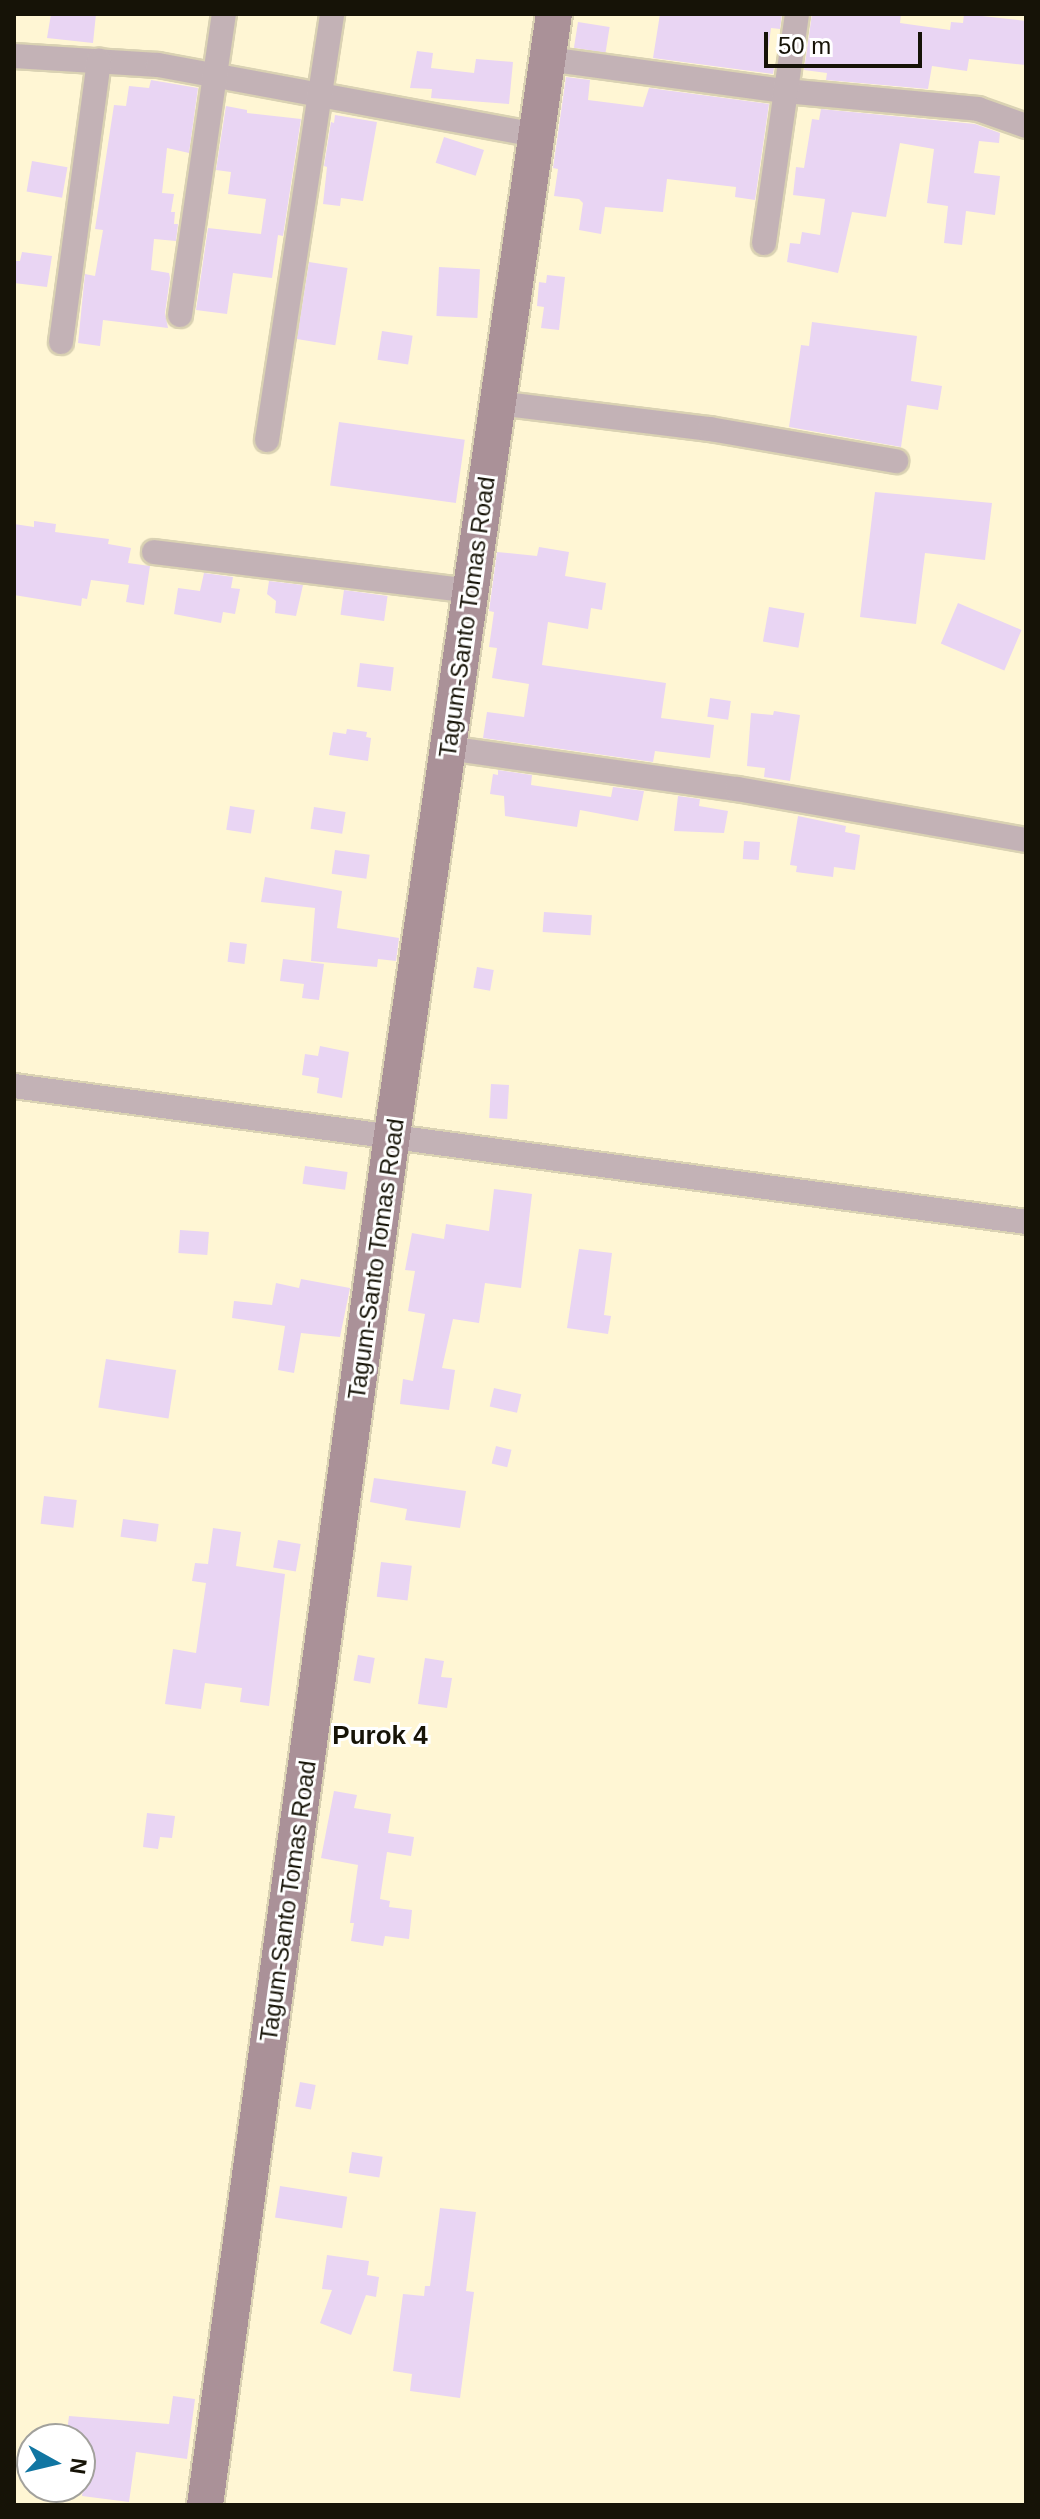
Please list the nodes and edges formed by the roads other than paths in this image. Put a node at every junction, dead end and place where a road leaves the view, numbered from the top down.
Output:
1 (224, 14) edge
2 (332, 14) edge
3 (554, 14) edge
4 (797, 14) edge
5 (14, 56) edge
6 (547, 59) junction
7 (99, 61) junction
8 (214, 76) junction
9 (785, 91) junction
10 (318, 97) junction
11 (1026, 126) edge
12 (536, 135) junction
13 (764, 243) dead end
14 (180, 315) dead end
15 (61, 342) dead end
16 (498, 403) junction
17 (267, 440) dead end
18 (896, 461) dead end
19 (154, 552) dead end
20 (471, 591) junction
21 (448, 748) junction
22 (1026, 840) edge
23 (14, 1086) edge
24 (392, 1135) junction
25 (1026, 1222) edge
26 (205, 2505) edge

1 - 8 street
2 - 10 street
3 - 6 main road, Tagum-Santo Tomas Road
4 - 9 street
5 - 7 street
6 - 9 street
6 - 12 main road, Tagum-Santo Tomas Road
7 - 8 street
7 - 15 street
8 - 10 street
8 - 14 street
9 - 11 street
9 - 13 street
10 - 12 street
10 - 17 street
12 - 16 main road, Tagum-Santo Tomas Road
16 - 18 street
16 - 20 main road, Tagum-Santo Tomas Road
19 - 20 street
20 - 21 main road, Tagum-Santo Tomas Road
21 - 22 street
21 - 24 main road, Tagum-Santo Tomas Road
23 - 24 street
24 - 25 street
24 - 26 main road, Tagum-Santo Tomas Road

